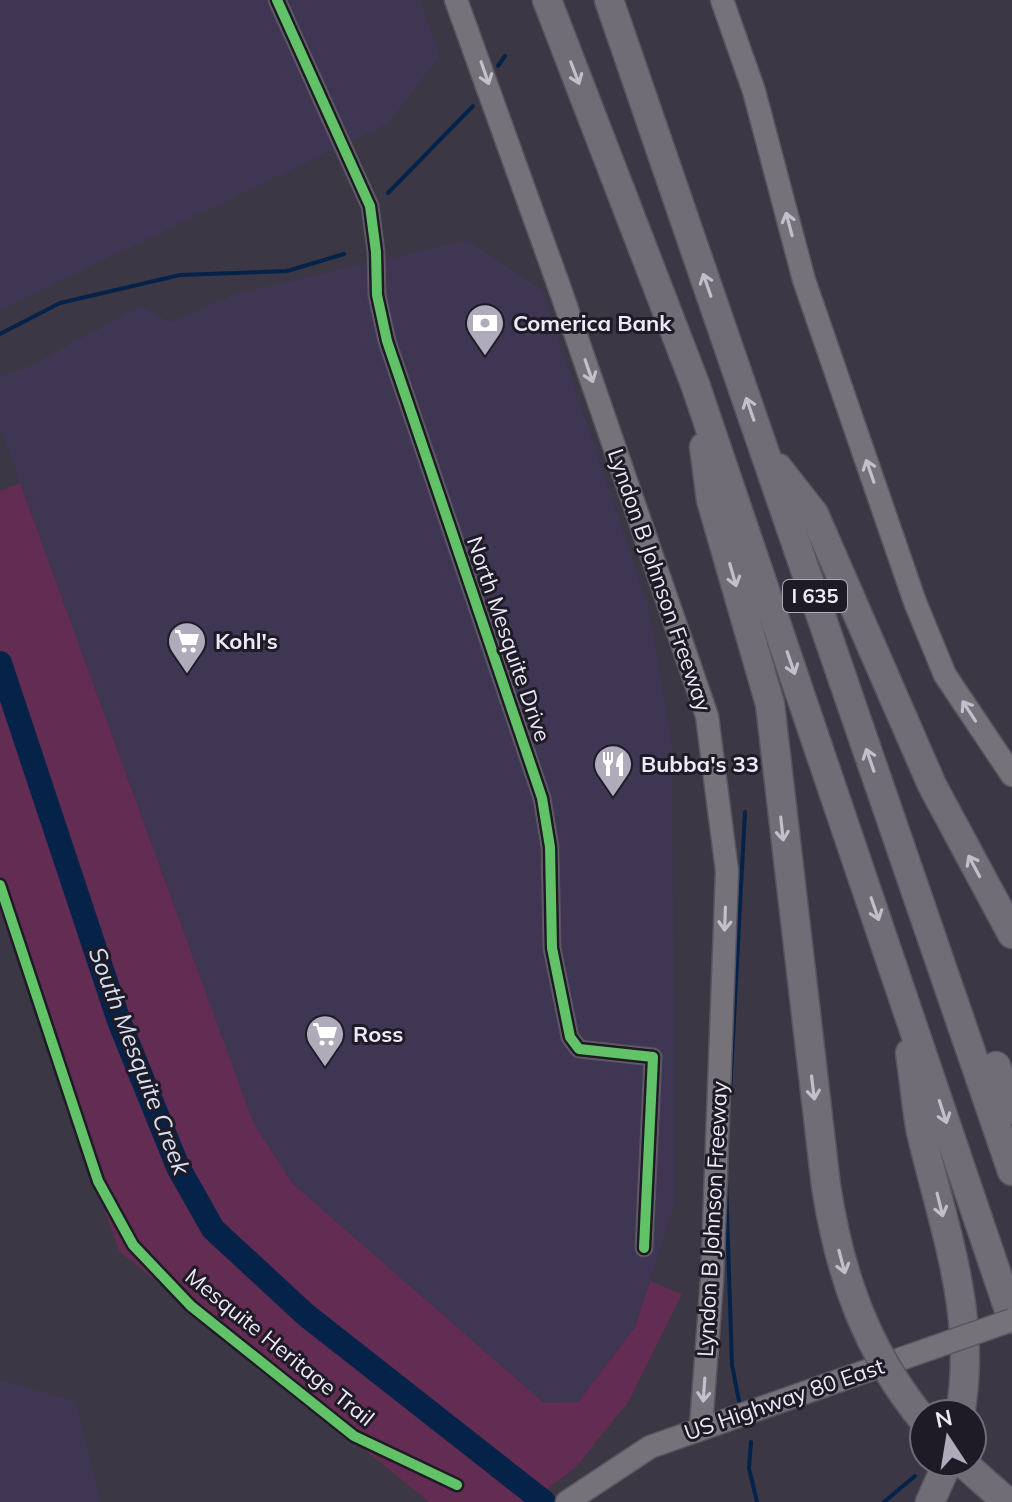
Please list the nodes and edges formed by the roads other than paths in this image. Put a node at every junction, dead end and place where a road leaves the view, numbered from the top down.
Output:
1 (277, 0) edge
2 (456, 0) edge
3 (547, 0) edge
4 (609, 0) edge
5 (722, 0) edge
6 (695, 384) junction
7 (764, 451) junction
8 (1012, 775) edge
9 (896, 834) junction
10 (1012, 934) edge
11 (900, 985) junction
12 (1012, 1110) edge
13 (1012, 1171) edge
14 (644, 1248) dead end
15 (1012, 1320) edge
16 (962, 1398) edge
17 (908, 1402) edge
18 (701, 1426) junction
19 (941, 1478) edge
20 (980, 1478) edge
21 (567, 1502) edge
22 (930, 1502) edge
23 (1007, 1502) edge

1 - 14 street, North Mesquite Drive
2 -> 18 main road, Lyndon B Johnson Freeway
3 -> 6 highway, I 635
7 -> 4 highway, I 635
8 -> 5 main road
6 -> 11 highway, I 635
6 -> 17 highway, bridge
9 -> 7 highway, I 635
10 -> 7 highway
9 - 12 highway
9 - 13 highway, I 635
11 -> 15 highway, I 635
11 -> 16 highway
15 - 18 main road, US Highway 80 East, bridge
18 - 21 main road, US Highway 80 East
19 - 22 highway
20 - 23 highway

